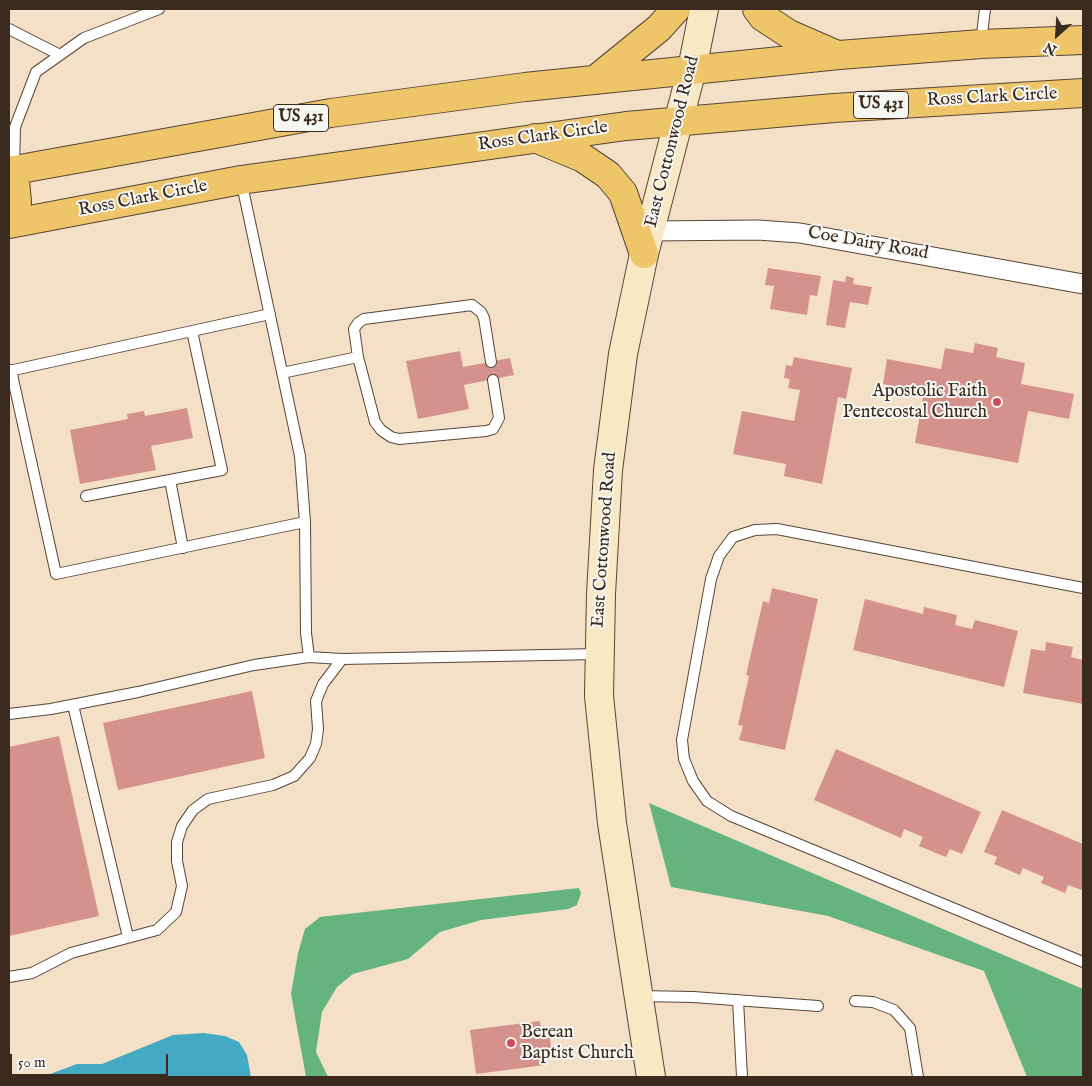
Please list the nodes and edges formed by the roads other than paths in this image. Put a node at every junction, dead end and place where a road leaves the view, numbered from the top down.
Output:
1 (159, 9) edge
2 (676, 9) edge
3 (704, 9) edge
4 (757, 9) edge
5 (985, 9) edge
6 (9, 29) edge
7 (1083, 40) edge
8 (981, 44) junction
9 (60, 55) junction
10 (839, 55) junction
11 (692, 69) junction
12 (595, 80) junction
13 (1083, 93) edge
14 (679, 120) junction
15 (534, 138) junction
16 (11, 170) edge
17 (241, 180) junction
18 (9, 211) edge
19 (9, 224) edge
20 (647, 243) junction
21 (1083, 284) edge
22 (270, 314) junction
23 (192, 331) junction
24 (358, 357) junction
25 (490, 362) dead end
26 (10, 370) edge
27 (282, 373) junction
28 (493, 380) dead end
29 (170, 480) junction
30 (86, 496) dead end
31 (305, 522) junction
32 (183, 548) junction
33 (1083, 588) edge
34 (598, 654) junction
35 (309, 657) junction
36 (342, 660) junction
37 (73, 705) junction
38 (9, 714) edge
39 (128, 937) junction
40 (1083, 962) edge
41 (9, 978) edge
42 (640, 996) junction
43 (738, 1000) junction
44 (855, 1001) dead end
45 (818, 1006) dead end
46 (651, 1077) edge
47 (742, 1077) edge
48 (918, 1077) edge

1 - 9 lane
2 - 12 highway
3 - 11 main road, East Cottonwood Road
4 - 10 highway
5 - 8 lane
6 - 9 lane
7 - 8 highway, US 431
8 - 10 highway, US 431
9 - 16 lane
10 - 11 highway, US 431
11 - 12 highway, US 431
11 - 14 main road, East Cottonwood Road
12 - 16 highway, US 431
13 - 14 highway, Ross Clark Circle / US 431
14 - 15 highway, Ross Clark Circle / US 431
14 - 20 main road, East Cottonwood Road
15 - 17 highway, Ross Clark Circle / US 431
15 - 20 highway
16 - 18 highway
17 - 19 highway, Ross Clark Circle / US 431
17 - 22 lane
20 - 21 street, Coe Dairy Road
20 - 34 main road, East Cottonwood Road
22 - 23 lane
22 - 27 lane
23 - 26 lane
23 - 29 lane
24 - 25 lane
24 - 27 lane
24 - 28 lane
26 - 32 lane
27 - 31 lane
29 - 30 lane
29 - 32 lane
31 - 32 lane
31 - 35 lane
33 - 40 lane
34 - 36 lane
34 - 42 main road, East Cottonwood Road
35 - 36 lane
35 - 37 lane
36 - 39 lane
37 - 38 lane
37 - 39 lane
39 - 41 lane
42 - 43 lane
42 - 46 main road, East Cottonwood Road
43 - 45 lane
43 - 47 lane
44 - 48 lane

